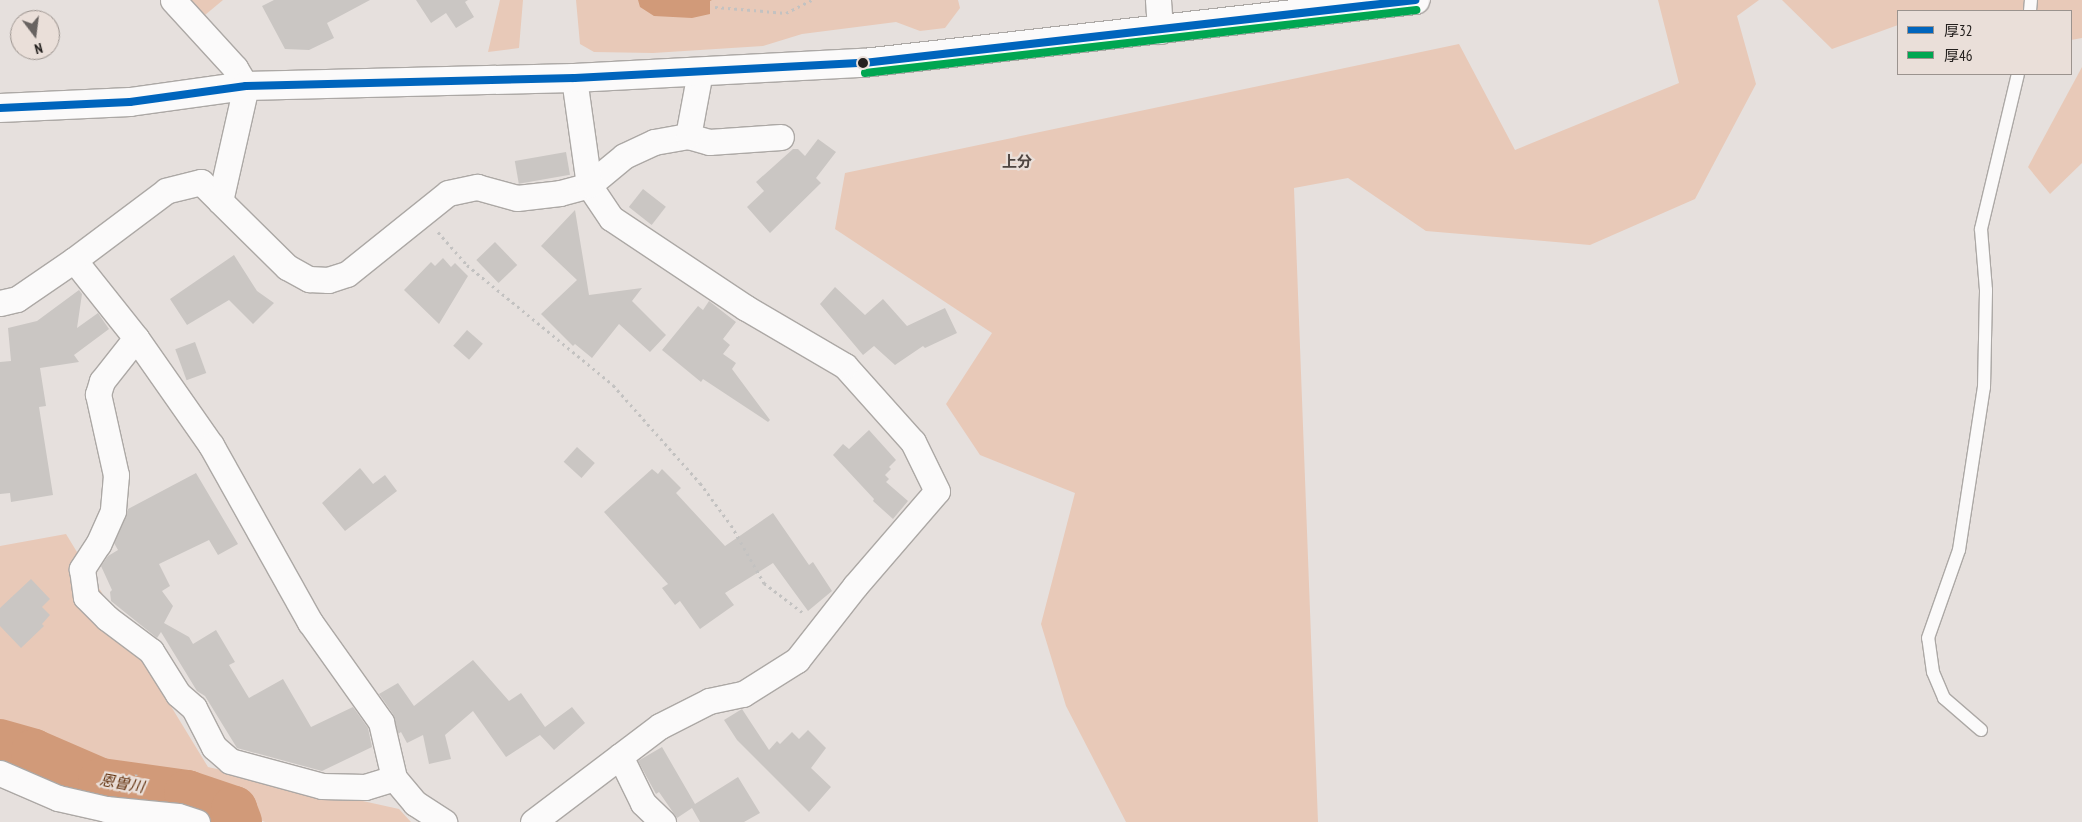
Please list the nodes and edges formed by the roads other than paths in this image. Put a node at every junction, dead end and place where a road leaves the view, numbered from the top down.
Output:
1 (173, 0) edge
2 (1158, 0) edge
3 (1416, 0) edge
4 (1160, 31) junction
5 (700, 72) junction
6 (2018, 75) edge
7 (574, 78) junction
8 (246, 86) junction
9 (0, 108) edge
10 (688, 136) junction
11 (781, 137) dead end
12 (589, 185) junction
13 (220, 201) junction
14 (74, 260) junction
15 (0, 302) edge
16 (136, 338) junction
17 (1981, 730) dead end
18 (620, 756) junction
19 (0, 773) edge
20 (394, 778) junction
21 (197, 822) edge
22 (444, 822) edge
23 (533, 822) edge
24 (663, 822) edge

1 - 8 street
2 - 4 street
3 - 4 street
4 - 5 street
5 - 7 street
5 - 10 street
6 - 17 lane
7 - 8 street
7 - 12 street
8 - 9 street
8 - 13 street
10 - 11 street
10 - 12 street
12 - 13 street
12 - 18 street
13 - 14 street
14 - 15 street
14 - 16 street
16 - 20 street
16 - 20 street
18 - 23 street
18 - 24 street
19 - 21 street
20 - 22 street

